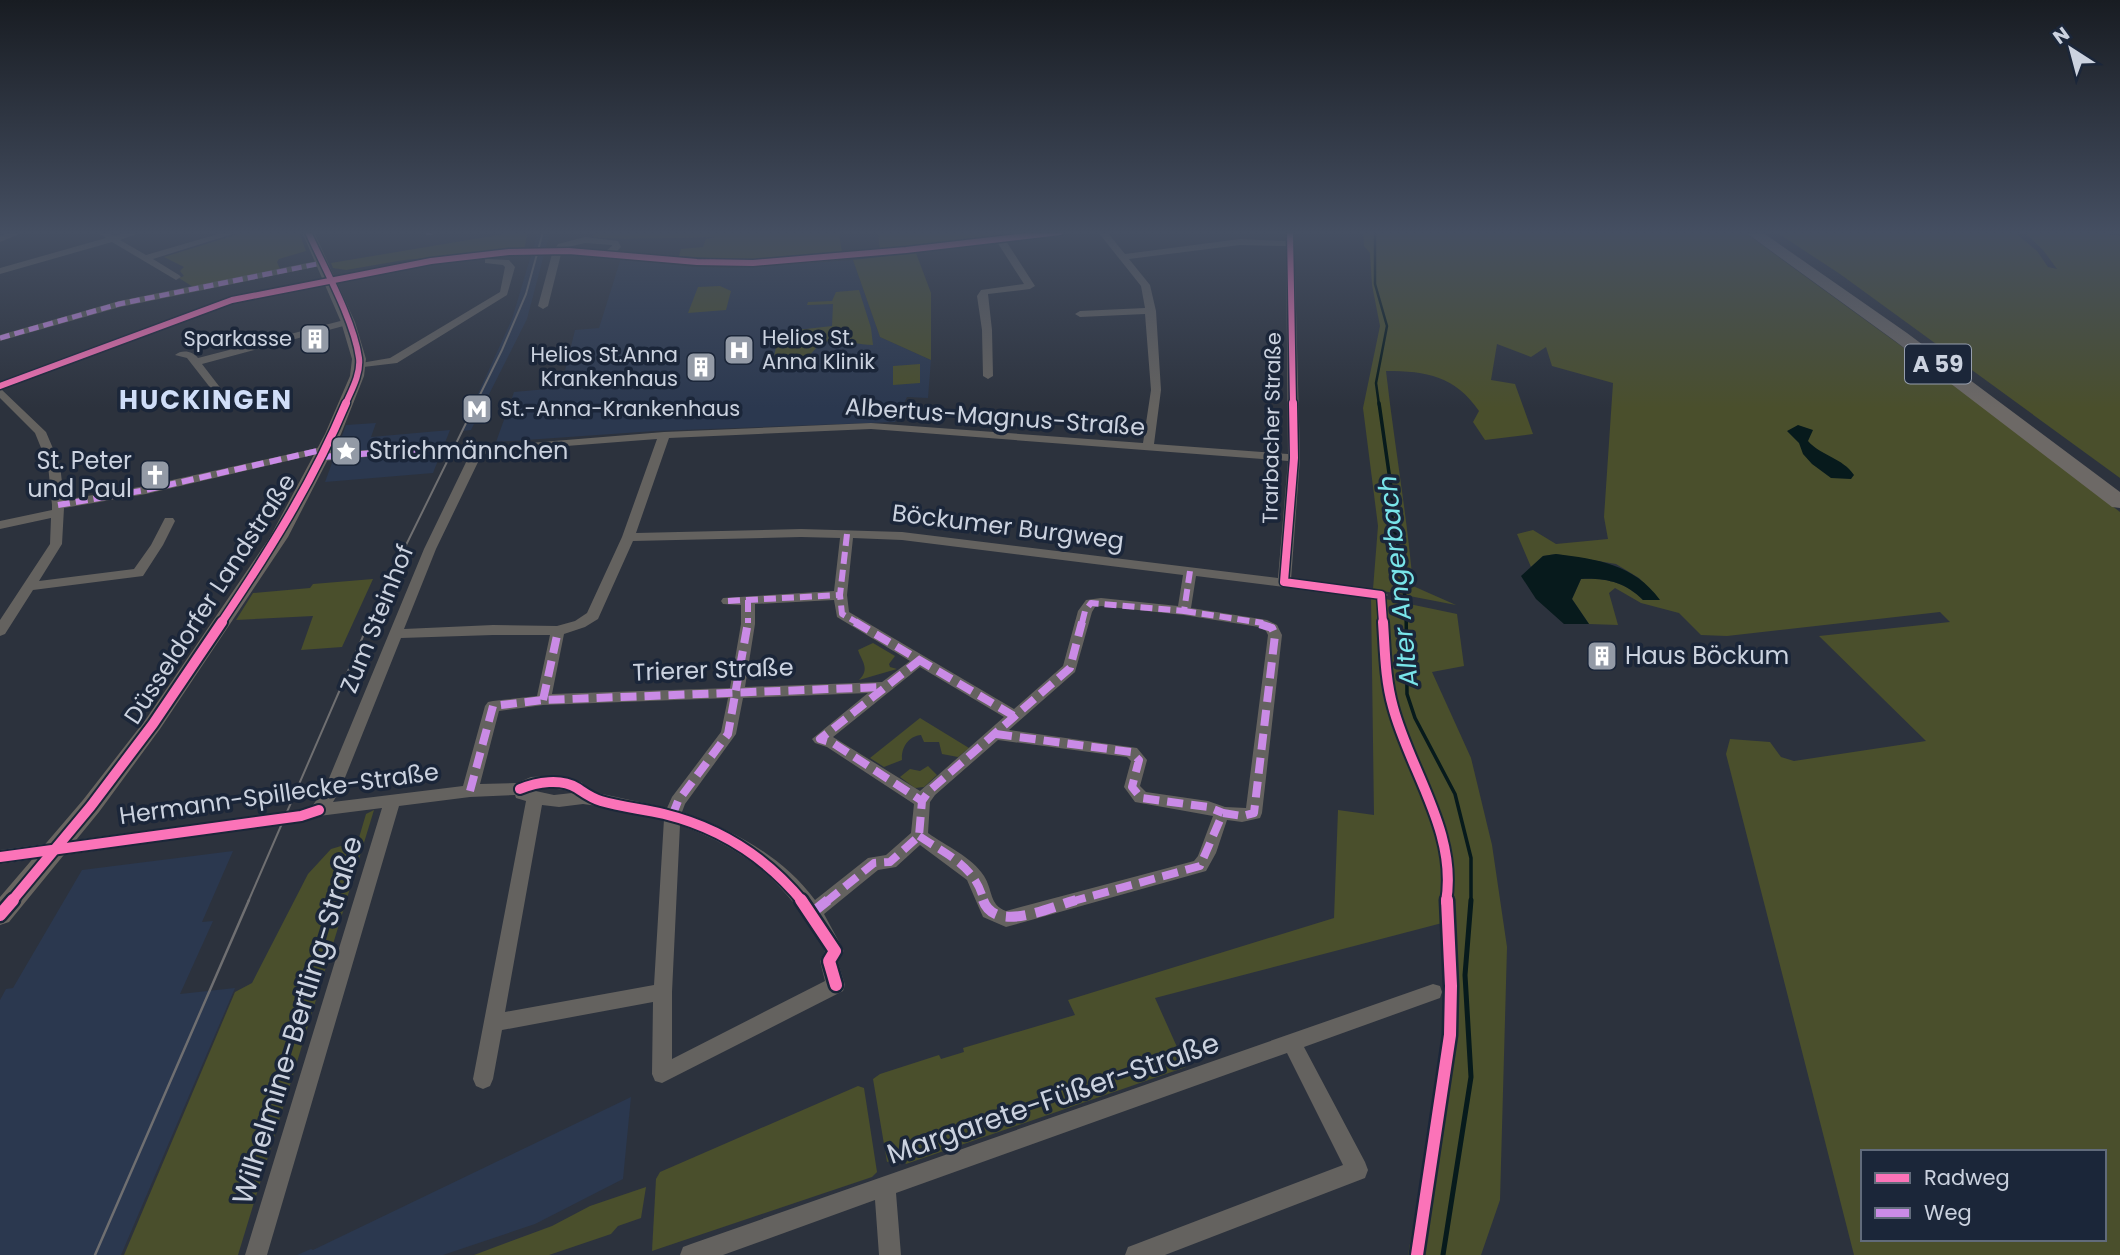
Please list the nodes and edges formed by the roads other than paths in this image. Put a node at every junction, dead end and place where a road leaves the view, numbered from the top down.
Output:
1 (186, 291) edge
2 (276, 291) edge
3 (334, 291) edge
4 (504, 291) edge
5 (547, 291) edge
6 (991, 291) edge
7 (1146, 291) edge
8 (1291, 291) edge
9 (1835, 291) edge
10 (1851, 291) edge
11 (543, 306) dead end
12 (1151, 312) junction
13 (1080, 314) dead end
14 (348, 322) junction
15 (0, 338) edge
16 (180, 355) dead end
17 (196, 362) junction
18 (359, 366) junction
19 (988, 376) dead end
20 (0, 386) edge
21 (0, 392) edge
22 (215, 396) dead end
23 (664, 435) junction
24 (1148, 447) junction
25 (439, 448) dead end
26 (485, 449) joint
27 (324, 453) junction
28 (1294, 458) junction
29 (2120, 486) edge
30 (2120, 502) edge
31 (58, 509) junction
32 (169, 521) dead end
33 (0, 524) edge
34 (847, 534) junction
35 (628, 537) junction
36 (1190, 571) junction
37 (1284, 582) junction
38 (30, 586) junction
39 (840, 595) junction
40 (1381, 595) dead end
41 (748, 600) junction
42 (728, 601) dead end
43 (1184, 611) junction
44 (0, 631) edge
45 (558, 631) junction
46 (397, 634) junction
47 (920, 659) junction
48 (884, 687) junction
49 (738, 692) junction
50 (543, 700) junction
51 (1014, 716) junction
52 (996, 734) junction
53 (484, 739) joint
54 (470, 791) junction
55 (528, 793) junction
56 (922, 801) junction
57 (392, 802) junction
58 (318, 810) junction
59 (1223, 813) junction
60 (672, 816) junction
61 (919, 836) junction
62 (54, 850) junction
63 (0, 856) edge
64 (813, 912) junction
65 (0, 915) edge
66 (663, 992) junction
67 (1433, 992) dead end
68 (494, 1023) junction
69 (1292, 1044) junction
70 (483, 1079) dead end
71 (884, 1187) junction
72 (256, 1255) edge
73 (691, 1255) edge
74 (890, 1255) edge
75 (1136, 1255) edge

1 - 15 street
2 - 20 street
3 - 14 main road
4 - 18 street
5 - 11 street
6 - 19 street
7 - 12 street
8 - 28 street, Trarbacher Straße
9 - 30 highway, A 59
10 - 29 highway, A 59
12 - 13 street
12 - 24 street
14 - 17 street
14 - 18 main road
16 - 17 street
17 - 22 street
18 - 27 main road, Düsseldorfer Landstraße
21 - 31 street
23 - 24 street, Albertus-Magnus-Straße
23 - 26 street, Albertus-Magnus-Straße
23 - 35 street
24 - 28 street, Albertus-Magnus-Straße
25 - 27 street
26 - 46 street, Zum Steinhof
27 - 31 street
27 - 62 main road, Düsseldorfer Landstraße
28 - 37 street, Trarbacher Straße
31 - 33 street
31 - 38 street
32 - 38 street
34 - 35 street, Böckumer Burgweg
34 - 36 street, Böckumer Burgweg
34 - 39 street
35 - 45 street
36 - 37 street, Böckumer Burgweg
36 - 43 street
37 - 40 street, Böckumer Burgweg
38 - 44 street
39 - 41 street
39 - 47 street
41 - 42 street
41 - 49 street
43 - 51 street
43 - 59 street
45 - 46 street
45 - 50 street
46 - 58 street, Zum Steinhof
47 - 48 street
47 - 51 street
48 - 49 street, Trierer Straße
48 - 56 street
49 - 50 street, Trierer Straße
49 - 60 street
50 - 53 street, Trierer Straße
51 - 52 street
52 - 56 street
52 - 59 street
53 - 54 street, Hermann-Spillecke-Straße
54 - 55 street, Hermann-Spillecke-Straße
54 - 57 street, Hermann-Spillecke-Straße
55 - 60 street, Hermann-Spillecke-Straße
55 - 68 street
56 - 61 street
57 - 58 street, Hermann-Spillecke-Straße
57 - 72 street, Wilhelmine-Bertling-Straße
58 - 62 street, Hermann-Spillecke-Straße
59 - 61 street
60 - 64 street, Hermann-Spillecke-Straße
60 - 66 street
61 - 64 street
62 - 63 street, Hermann-Spillecke-Straße
62 - 65 main road, Düsseldorfer Landstraße
64 - 66 street, Hermann-Spillecke-Straße
66 - 68 street
67 - 69 street, Margarete-Füßer-Straße
68 - 70 street
69 - 71 street, Margarete-Füßer-Straße
69 - 75 street
71 - 73 street, Margarete-Füßer-Straße
71 - 74 street

